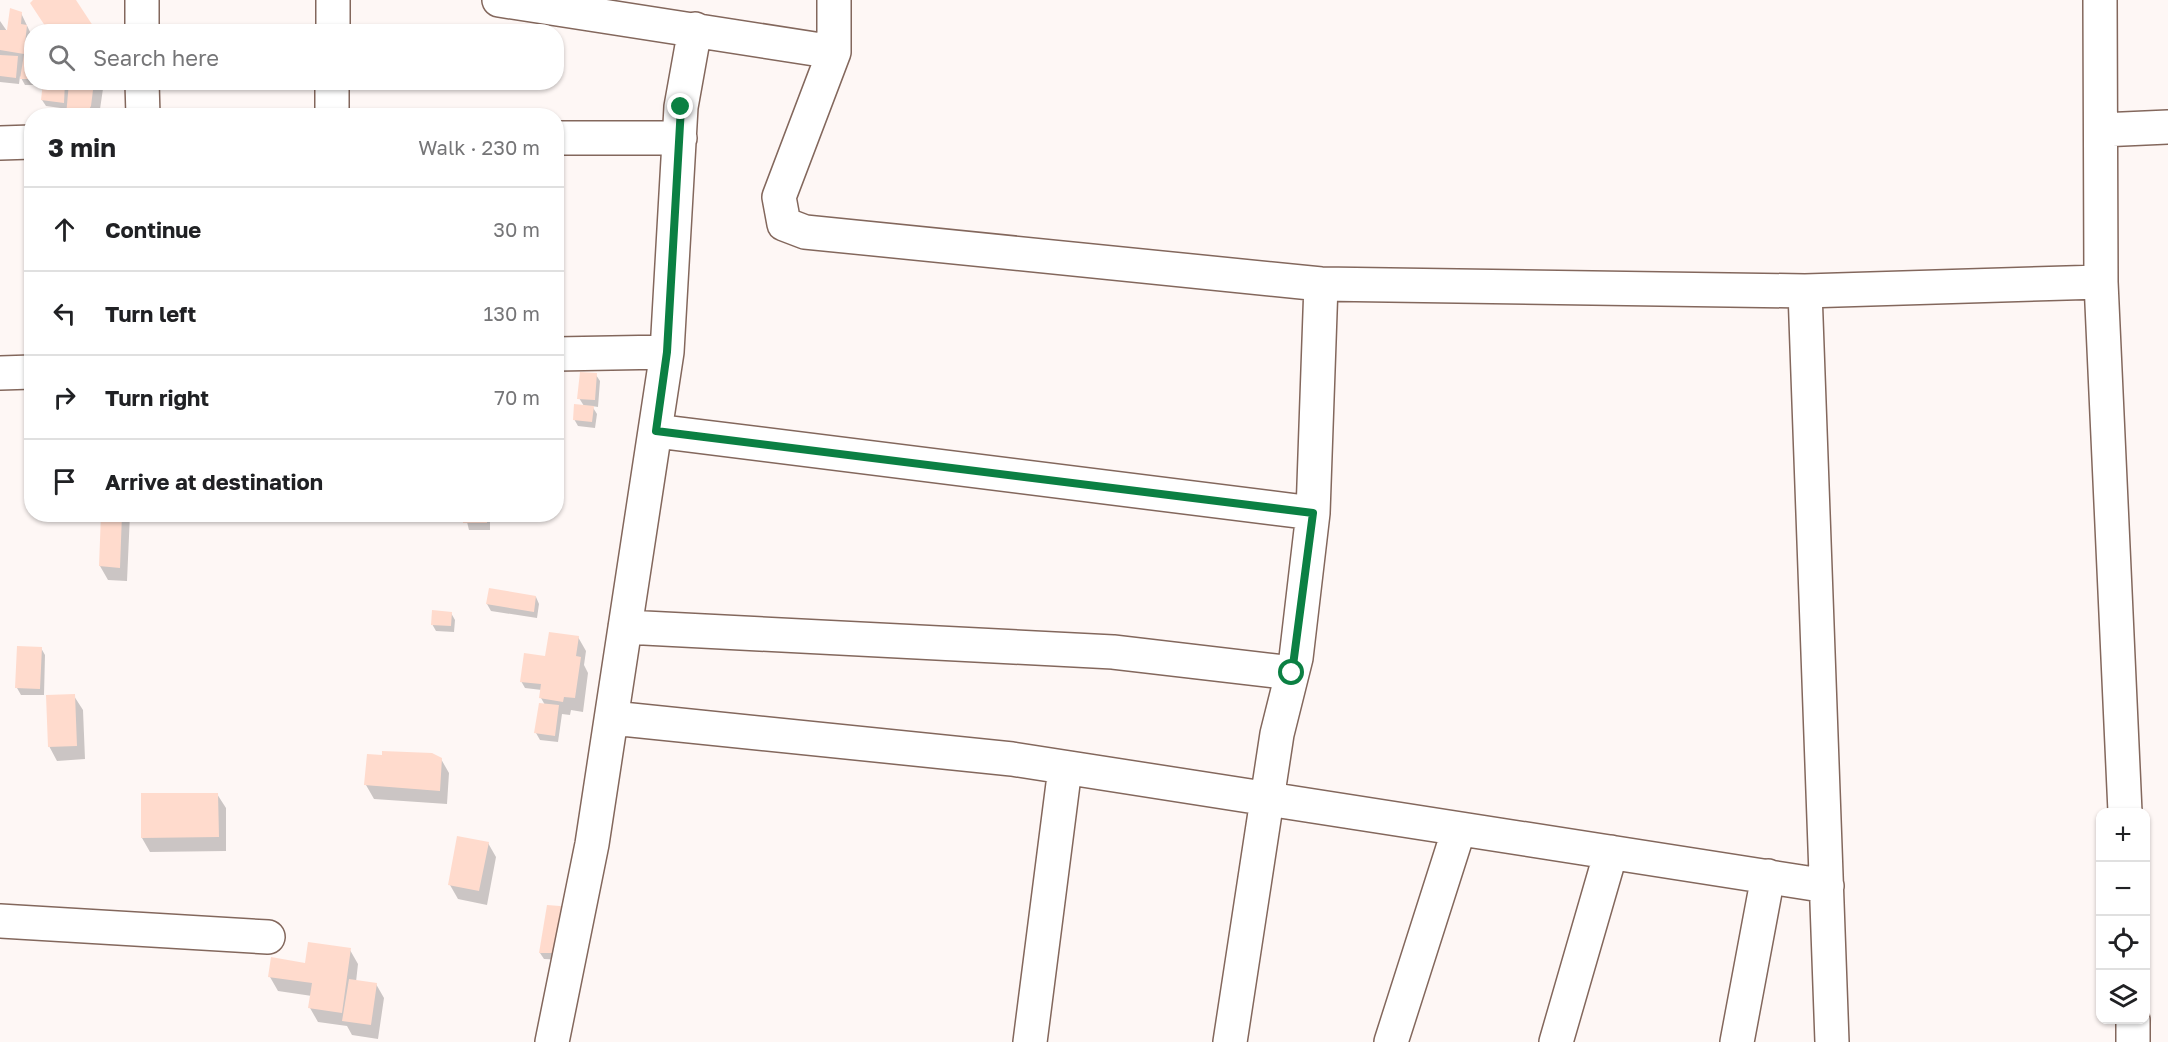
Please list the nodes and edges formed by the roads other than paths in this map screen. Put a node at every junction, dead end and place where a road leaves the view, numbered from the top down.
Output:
1 (142, 0) edge
2 (333, 0) edge
3 (499, 0) edge
4 (834, 0) edge
5 (2100, 0) edge
6 (553, 3) edge
7 (142, 24) edge
8 (333, 24) edge
9 (695, 29) junction
10 (834, 52) junction
11 (142, 90) edge
12 (332, 90) edge
13 (142, 108) edge
14 (332, 108) edge
15 (2168, 127) edge
16 (2101, 130) junction
17 (564, 138) edge
18 (680, 138) junction
19 (24, 142) edge
20 (0, 143) edge
21 (2101, 282) junction
22 (1321, 284) junction
23 (1805, 291) junction
24 (667, 352) junction
25 (564, 354) edge
26 (24, 372) edge
27 (0, 373) edge
28 (656, 431) junction
29 (1313, 513) junction
30 (625, 627) junction
31 (1292, 673) junction
32 (612, 718) junction
33 (1065, 768) junction
34 (1266, 800) junction
35 (2125, 808) edge
36 (1459, 829) junction
37 (1611, 852) junction
38 (1768, 876) junction
39 (1827, 886) junction
40 (0, 921) edge
41 (268, 937) dead end
42 (2133, 1024) edge
43 (552, 1042) edge
44 (1030, 1042) edge
45 (1230, 1042) edge
46 (1391, 1042) edge
47 (1556, 1042) edge
48 (1737, 1042) edge
49 (1832, 1042) edge
50 (2133, 1042) edge

1 - 7 street
2 - 8 street
3 - 6 street
4 - 10 street
5 - 16 street
6 - 9 street
9 - 10 street
9 - 18 street
10 - 22 street
11 - 13 street
12 - 14 street
15 - 16 street
16 - 21 street
17 - 18 street
18 - 24 street
19 - 20 street
21 - 23 street
21 - 35 street
22 - 23 street
22 - 29 street
23 - 39 street
24 - 25 street
24 - 28 street
26 - 27 street
28 - 29 street
28 - 30 street
29 - 31 street
30 - 31 street
30 - 32 street
31 - 34 street
32 - 33 street
32 - 43 street
33 - 34 street
33 - 44 street
34 - 36 street
34 - 45 street
36 - 37 street
36 - 46 street
37 - 38 street
37 - 47 street
38 - 39 street
38 - 48 street
39 - 49 street
40 - 41 street
42 - 50 street

